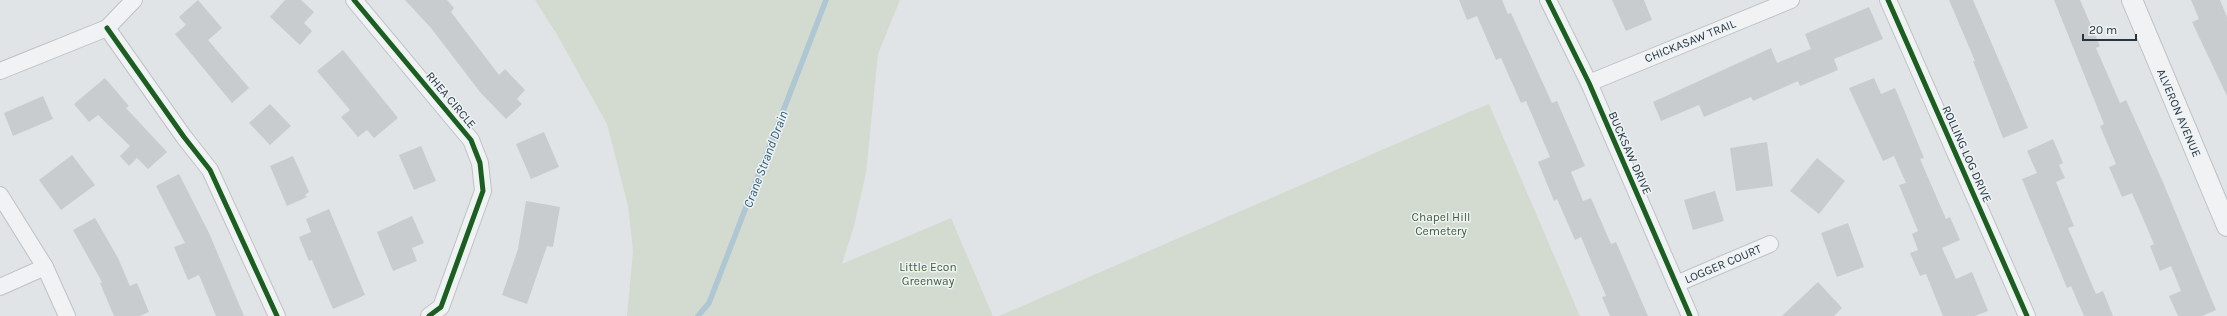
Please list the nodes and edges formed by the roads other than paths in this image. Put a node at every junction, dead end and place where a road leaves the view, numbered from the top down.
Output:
1 (134, 0) edge
2 (354, 0) edge
3 (1548, 0) edge
4 (1791, 0) edge
5 (1888, 0) edge
6 (2132, 0) edge
7 (107, 28) junction
8 (0, 71) edge
9 (1588, 83) junction
10 (0, 194) edge
11 (2227, 226) edge
12 (1770, 244) dead end
13 (45, 267) junction
14 (1676, 284) junction
15 (0, 287) edge
16 (67, 316) edge
17 (277, 316) edge
18 (429, 316) edge
19 (1690, 316) edge
20 (2027, 316) edge

1 - 7 street
2 - 18 street, RHEA CIRCLE
3 - 9 street, BUCKSAW DRIVE
4 - 9 street, CHICKASAW TRAIL
5 - 20 street, ROLLING LOG DRIVE
6 - 11 street, ALVERON AVENUE
7 - 8 street
7 - 17 street
9 - 14 street, BUCKSAW DRIVE
10 - 13 street
12 - 14 street, LOGGER COURT
13 - 15 street
13 - 16 street
14 - 19 street, BUCKSAW DRIVE

